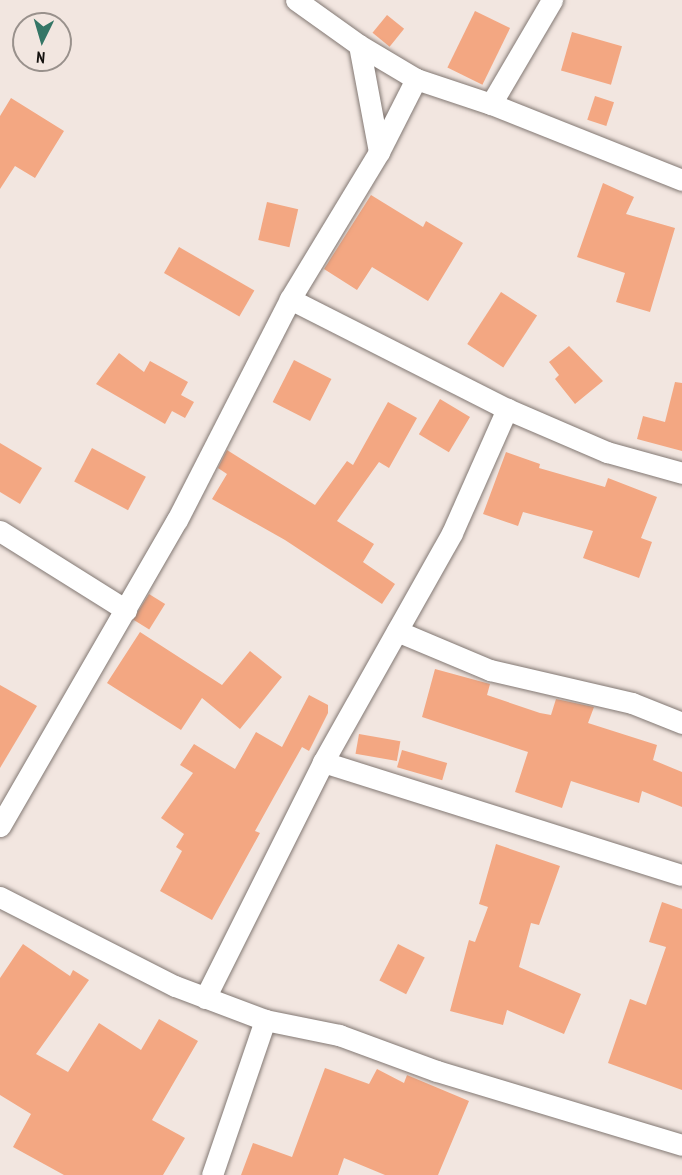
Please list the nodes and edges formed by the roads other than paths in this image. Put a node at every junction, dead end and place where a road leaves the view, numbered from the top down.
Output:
1 (296, 0) edge
2 (552, 0) edge
3 (359, 45) junction
4 (416, 80) junction
5 (491, 104) junction
6 (379, 152) junction
7 (682, 180) edge
8 (290, 299) junction
9 (507, 409) junction
10 (682, 473) edge
11 (0, 531) edge
12 (126, 610) junction
13 (397, 631) junction
14 (682, 723) edge
15 (323, 762) junction
16 (0, 826) edge
17 (682, 875) edge
18 (0, 897) edge
19 (205, 998) junction
20 (265, 1020) junction
21 (682, 1145) edge
22 (212, 1175) edge

1 - 3 street
2 - 5 street
3 - 4 street
3 - 6 street
4 - 5 street
4 - 6 street
5 - 7 street
6 - 8 street
8 - 9 street
8 - 12 street
9 - 10 street
9 - 13 street
11 - 12 street
12 - 16 street
13 - 14 street
13 - 15 street
15 - 17 street
15 - 19 street
18 - 19 street
19 - 20 street
20 - 21 street
20 - 22 street

